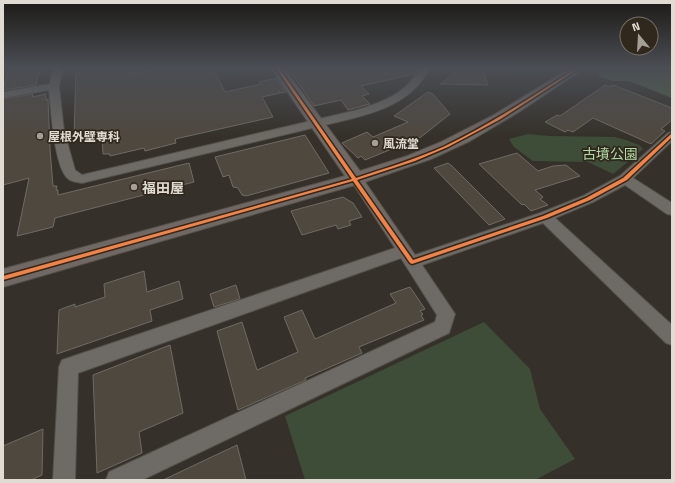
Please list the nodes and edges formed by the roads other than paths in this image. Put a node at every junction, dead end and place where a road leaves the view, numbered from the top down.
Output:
1 (28, 91) edge
2 (54, 91) edge
3 (293, 91) edge
4 (408, 91) edge
5 (543, 91) edge
6 (3, 95) edge
7 (316, 124) junction
8 (672, 135) edge
9 (356, 179) junction
10 (625, 179) junction
11 (672, 210) edge
12 (545, 217) junction
13 (408, 256) junction
14 (3, 278) edge
15 (672, 337) edge
16 (64, 480) edge
17 (117, 480) edge

1 - 6 street
2 - 7 street
3 - 7 street
4 - 7 street
5 - 9 street
7 - 9 street
8 - 10 street
9 - 13 street
9 - 14 street
10 - 11 street
10 - 12 street
12 - 13 street
12 - 15 street
13 - 16 street
13 - 17 street

